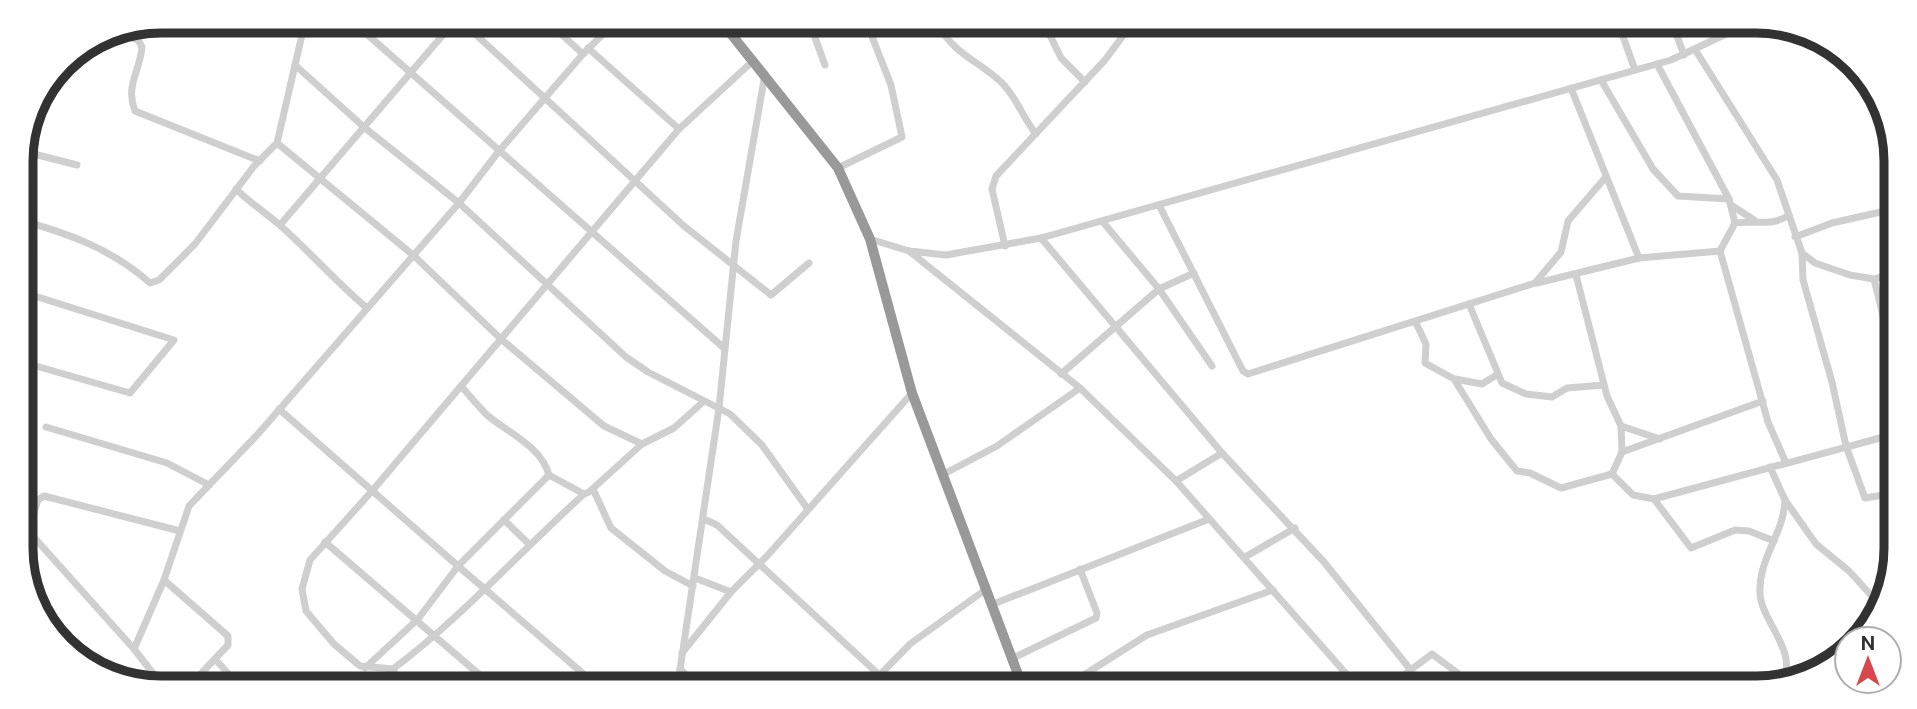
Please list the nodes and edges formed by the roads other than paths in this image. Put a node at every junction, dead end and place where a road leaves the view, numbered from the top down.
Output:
1 (302, 33) edge
2 (365, 33) edge
3 (445, 33) edge
4 (472, 33) edge
5 (562, 33) edge
6 (604, 33) edge
7 (731, 33) edge
8 (813, 33) edge
9 (871, 33) edge
10 (943, 33) edge
11 (1049, 33) edge
12 (1125, 33) edge
13 (1622, 33) edge
14 (1676, 33) edge
15 (1730, 33) edge
16 (130, 37) edge
17 (585, 51) junction
18 (1696, 51) junction
19 (1685, 55) junction
20 (754, 60) junction
21 (1657, 64) junction
22 (295, 65) junction
23 (825, 65) dead end
24 (1635, 70) junction
25 (412, 74) junction
26 (765, 74) junction
27 (1601, 80) junction
28 (1085, 82) junction
29 (1571, 89) junction
30 (543, 101) junction
31 (365, 128) junction
32 (679, 128) junction
33 (1036, 134) junction
34 (277, 143) junction
35 (499, 151) junction
36 (34, 154) edge
37 (260, 161) junction
38 (77, 165) dead end
39 (838, 168) junction
40 (320, 176) junction
41 (1605, 178) junction
42 (635, 180) junction
43 (236, 189) junction
44 (1730, 202) junction
45 (459, 204) junction
46 (1159, 205) junction
47 (1884, 212) edge
48 (1791, 218) junction
49 (1754, 220) junction
50 (1102, 222) junction
51 (1735, 223) junction
52 (34, 225) edge
53 (280, 225) junction
54 (593, 230) junction
55 (1810, 232) junction
56 (1794, 237) junction
57 (1041, 238) junction
58 (870, 239) junction
59 (1005, 246) junction
60 (909, 251) junction
61 (1720, 251) junction
62 (1802, 253) junction
63 (414, 256) junction
64 (1639, 258) junction
65 (809, 263) dead end
66 (1815, 263) junction
67 (734, 265) junction
68 (1801, 270) junction
69 (1194, 273) junction
70 (1576, 275) junction
71 (1884, 276) edge
72 (1874, 279) junction
73 (1535, 284) junction
74 (548, 285) junction
75 (1159, 289) junction
76 (34, 296) edge
77 (1469, 304) junction
78 (368, 307) junction
79 (1884, 320) edge
80 (1416, 323) junction
81 (1116, 328) junction
82 (501, 339) junction
83 (724, 348) junction
84 (33, 365) edge
85 (1212, 366) dead end
86 (1061, 373) junction
87 (1498, 374) junction
88 (1454, 379) junction
89 (1604, 385) junction
90 (461, 386) junction
91 (1080, 388) junction
92 (912, 393) junction
93 (1763, 401) junction
94 (703, 402) junction
95 (719, 408) junction
96 (279, 409) junction
97 (1621, 426) junction
98 (46, 427) dead end
99 (1884, 437) edge
100 (1660, 439) junction
101 (642, 444) junction
102 (1846, 446) junction
103 (1622, 452) junction
104 (1222, 453) junction
105 (1786, 463) junction
106 (1770, 467) junction
107 (1612, 474) junction
108 (549, 475) junction
109 (942, 475) junction
110 (1176, 481) junction
111 (209, 485) junction
112 (593, 489) junction
113 (372, 491) junction
114 (584, 494) junction
115 (1884, 495) edge
116 (1654, 499) junction
117 (1785, 500) junction
118 (807, 508) junction
119 (33, 511) edge
120 (704, 519) junction
121 (1209, 519) junction
122 (504, 520) junction
123 (1295, 528) junction
124 (180, 531) junction
125 (33, 536) edge
126 (1774, 541) junction
127 (325, 542) junction
128 (528, 544) junction
129 (1245, 557) junction
130 (760, 564) junction
131 (458, 566) junction
132 (1080, 569) junction
133 (164, 580) junction
134 (694, 582) junction
135 (483, 588) junction
136 (985, 590) junction
137 (1273, 590) junction
138 (731, 592) junction
139 (1873, 597) edge
140 (990, 606) junction
141 (418, 619) junction
142 (436, 635) junction
143 (134, 649) junction
144 (682, 653) junction
145 (215, 659) junction
146 (1011, 659) junction
147 (365, 668) junction
148 (393, 669) junction
149 (680, 669) junction
150 (1410, 669) junction
151 (1786, 672) edge
152 (880, 674) joint
153 (1016, 675) edge
154 (1083, 675) edge
155 (1348, 675) edge
156 (1405, 675) edge
157 (1460, 675) edge
158 (155, 676) edge
159 (199, 676) edge
160 (230, 676) edge
161 (396, 676) edge
162 (481, 676) edge
163 (586, 676) edge
164 (679, 676) edge
165 (687, 676) edge

1 - 22 street
2 - 25 street
3 - 25 street
4 - 30 street
5 - 17 street
6 - 17 street
7 - 20 highway
8 - 23 street
9 - 39 street
10 - 33 street
11 - 28 street
12 - 28 street
13 - 24 street
14 - 19 street
15 - 18 street
16 - 37 street
17 - 30 street
17 - 32 street
18 - 19 street
18 - 48 street
19 - 21 street
20 - 26 highway
20 - 32 street
21 - 24 street
21 - 44 street
22 - 31 street
22 - 34 street
24 - 27 street
25 - 31 street
25 - 35 street
26 - 39 highway
26 - 67 street
27 - 29 street
27 - 44 street
28 - 33 street
29 - 41 street
29 - 46 street
30 - 35 street
30 - 42 street
31 - 40 street
31 - 45 street
32 - 42 street
33 - 59 street
34 - 37 street
34 - 40 street
35 - 45 street
35 - 54 street
36 - 38 street
37 - 43 street
39 - 58 highway
40 - 53 street
40 - 63 street
41 - 64 street
41 - 73 street
42 - 54 street
42 - 67 street
43 - 52 street
43 - 53 street
44 - 49 street
44 - 51 street
45 - 63 street
45 - 74 street
46 - 50 street
46 - 69 street
47 - 55 street
48 - 49 street
48 - 55 street
48 - 56 street
49 - 51 street
50 - 57 street
50 - 75 street
51 - 61 street
53 - 78 street
54 - 74 street
54 - 83 street
55 - 56 street
56 - 62 street
57 - 59 street
57 - 81 street
58 - 60 street
58 - 92 highway
59 - 60 street
60 - 86 street
61 - 64 street
61 - 93 street
62 - 66 street
62 - 68 street
63 - 78 street
63 - 82 street
64 - 70 street
65 - 67 street
66 - 68 street
66 - 72 street
67 - 83 street
68 - 102 street
69 - 75 street
69 - 80 street
70 - 73 street
70 - 89 street
71 - 72 street
72 - 79 street
73 - 77 street
74 - 82 street
74 - 94 street
75 - 81 street
75 - 85 street
76 - 84 street
77 - 80 street
77 - 87 street
78 - 96 street
80 - 88 street
81 - 86 street
81 - 104 street
82 - 90 street
82 - 101 street
83 - 95 street
86 - 91 street
87 - 88 street
87 - 89 street
88 - 107 street
89 - 97 street
90 - 108 street
90 - 113 street
91 - 109 street
91 - 110 street
92 - 109 highway
92 - 118 street
93 - 100 street
93 - 105 street
94 - 95 street
94 - 101 street
95 - 118 street
95 - 120 street
96 - 111 street
96 - 113 street
97 - 100 street
97 - 103 street
98 - 111 street
99 - 102 street
100 - 103 street
101 - 112 street
102 - 105 street
102 - 115 street
103 - 107 street
104 - 110 street
104 - 123 street
105 - 106 street
106 - 116 street
106 - 117 street
107 - 116 street
108 - 114 street
108 - 122 street
109 - 136 highway
110 - 121 street
111 - 124 street
112 - 114 street
112 - 134 street
113 - 127 street
113 - 131 street
114 - 128 street
116 - 126 street
117 - 126 street
117 - 139 street
118 - 130 street
119 - 124 street
120 - 130 street
120 - 134 street
121 - 129 street
121 - 132 street
122 - 128 street
122 - 131 street
123 - 129 street
123 - 150 street
124 - 133 street
125 - 143 street
126 - 151 street
127 - 141 street
127 - 147 street
128 - 135 street
129 - 137 street
130 - 138 street
130 - 152 street
131 - 135 street
131 - 141 street
132 - 140 street
132 - 146 street
133 - 143 street
133 - 145 street
134 - 138 street
134 - 144 street
135 - 142 street
135 - 163 street
136 - 140 highway
136 - 152 street
137 - 154 street
137 - 155 street
138 - 144 street
140 - 146 highway
141 - 142 street
141 - 147 street
142 - 148 street
142 - 162 street
143 - 158 street
144 - 149 street
145 - 159 street
145 - 160 street
146 - 153 highway
147 - 148 street
148 - 161 street
149 - 164 street
149 - 165 street
150 - 156 street
150 - 157 street

